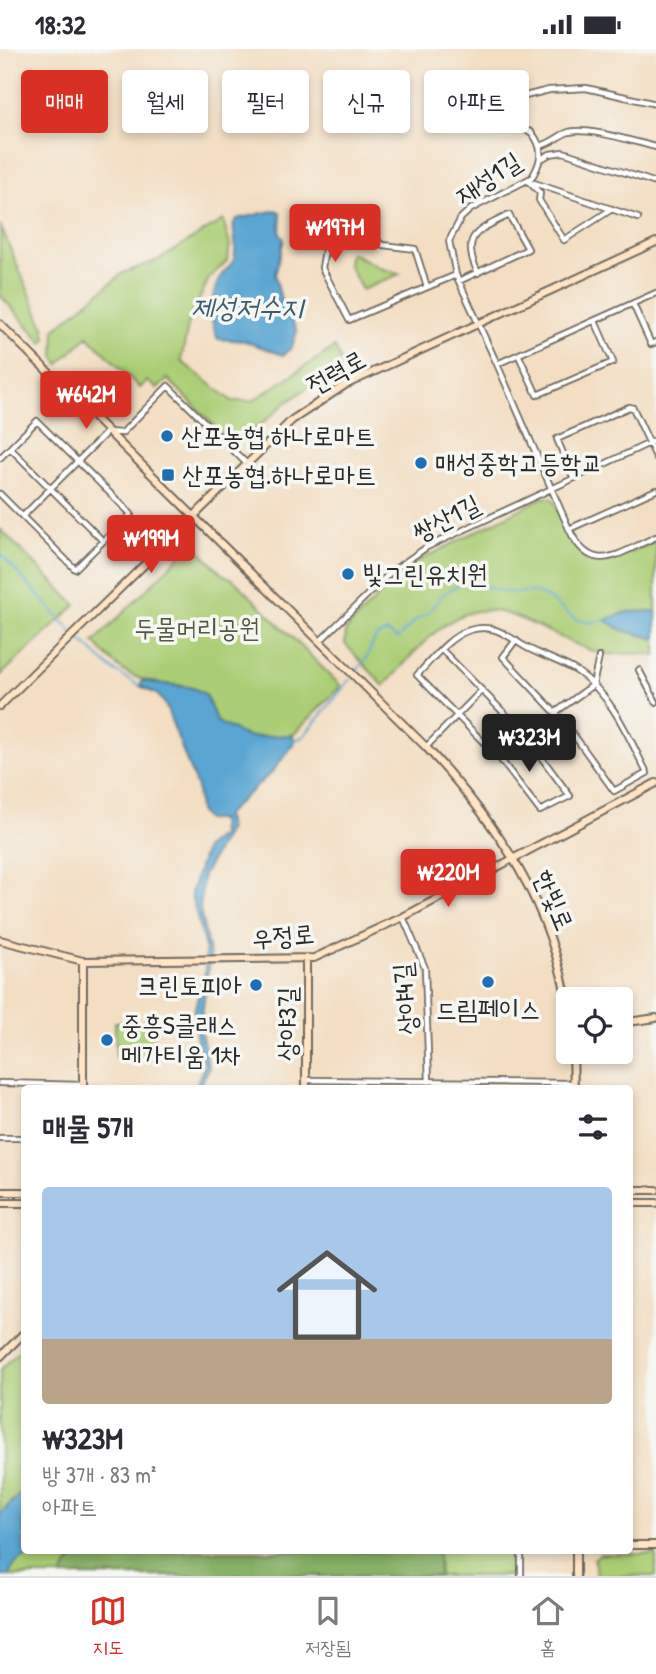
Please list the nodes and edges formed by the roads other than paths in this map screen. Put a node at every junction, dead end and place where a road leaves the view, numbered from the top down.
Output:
1 (656, 104) edge
2 (540, 146) junction
3 (656, 147) edge
4 (541, 160) junction
5 (529, 182) junction
6 (656, 183) edge
7 (548, 187) junction
8 (540, 194) junction
9 (612, 209) junction
10 (638, 218) dead end
11 (656, 242) edge
12 (478, 273) junction
13 (457, 278) junction
14 (427, 287) junction
15 (656, 293) edge
16 (633, 304) junction
17 (595, 321) junction
18 (480, 323) junction
19 (0, 324) edge
20 (656, 342) edge
21 (519, 356) junction
22 (497, 364) junction
23 (107, 432) junction
24 (656, 440) edge
25 (649, 443) junction
26 (10, 448) junction
27 (656, 457) edge
28 (0, 458) edge
29 (77, 461) junction
30 (246, 463) junction
31 (573, 477) junction
32 (50, 488) junction
33 (551, 488) junction
34 (656, 490) edge
35 (0, 494) edge
36 (22, 516) junction
37 (194, 516) junction
38 (569, 529) junction
39 (656, 537) edge
40 (103, 541) junction
41 (516, 640) junction
42 (319, 641) junction
43 (442, 650) junction
44 (600, 657) dead end
45 (639, 670) dead end
46 (593, 685) junction
47 (483, 690) junction
48 (656, 702) edge
49 (0, 706) edge
50 (556, 712) junction
51 (458, 715) junction
52 (426, 747) junction
53 (656, 783) edge
54 (515, 859) junction
55 (403, 917) junction
56 (0, 940) edge
57 (306, 959) junction
58 (83, 961) junction
59 (563, 987) edge
60 (656, 1019) edge
61 (633, 1022) edge
62 (573, 1064) edge
63 (306, 1080) junction
64 (429, 1082) junction
65 (0, 1083) edge
66 (23, 1085) edge
67 (83, 1085) edge
68 (306, 1085) edge
69 (356, 1085) edge
70 (488, 1085) edge
71 (574, 1085) edge
72 (0, 1138) edge
73 (21, 1138) edge
74 (633, 1190) edge
75 (656, 1190) edge
76 (0, 1192) edge
77 (21, 1192) edge
78 (0, 1203) edge
79 (21, 1203) edge
80 (633, 1203) edge
81 (656, 1203) edge
82 (21, 1336) edge
83 (0, 1357) edge
84 (633, 1545) edge
85 (656, 1545) edge
86 (521, 1554) edge
87 (576, 1554) edge
88 (521, 1576) edge
89 (576, 1576) edge

1 - 2 street, 재성1길
2 - 3 street
2 - 4 street, 재성1길
4 - 5 street, 재성1길
4 - 6 street
5 - 7 street
5 - 8 street
5 - 13 street, 재성1길
7 - 8 street
7 - 9 street
8 - 9 street
9 - 10 street
11 - 18 street, 전력로
12 - 12 street
12 - 13 street
13 - 14 street
13 - 18 street, 재성1길
14 - 14 street
15 - 16 street
16 - 17 street
16 - 20 street
17 - 21 street
17 - 21 street
18 - 22 street, 재성1길
18 - 30 street, 전력로
19 - 23 street
21 - 22 street
22 - 33 street, 재성1길
23 - 29 street
23 - 30 street
23 - 37 street
24 - 25 street, 쌍산1길
25 - 27 street
25 - 31 street, 쌍산1길
25 - 31 street
26 - 28 street
26 - 29 street
26 - 32 street
29 - 32 street
29 - 40 street
30 - 37 street, 전력로
31 - 33 street, 쌍산1길
32 - 36 street
32 - 40 street
33 - 38 street, 재성1길
33 - 42 street, 쌍산1길
34 - 38 street
35 - 36 street
36 - 40 street
37 - 42 street
37 - 49 street, 전력로
38 - 39 street, 재성1길
41 - 43 street
41 - 46 street
41 - 50 street
42 - 52 street, 한빛로
43 - 47 street
43 - 51 street
44 - 46 street
45 - 48 street
46 - 50 street
46 - 50 street
47 - 51 street
47 - 51 street
51 - 52 street
52 - 54 street, 한빛로
53 - 54 street, 우정로
54 - 55 street, 우정로
54 - 59 street, 한빛로
55 - 57 street, 우정로
55 - 64 street, 상야4길
56 - 58 street, 우정로
57 - 58 street, 우정로
57 - 63 street, 상야3길
58 - 67 street
60 - 61 street
62 - 71 street
63 - 68 street, 상야3길
63 - 69 street
64 - 69 street
64 - 70 street
65 - 66 street
72 - 73 street
74 - 75 street
76 - 77 street
78 - 79 street
80 - 81 street
82 - 83 street
84 - 85 street
86 - 88 street
87 - 89 street

